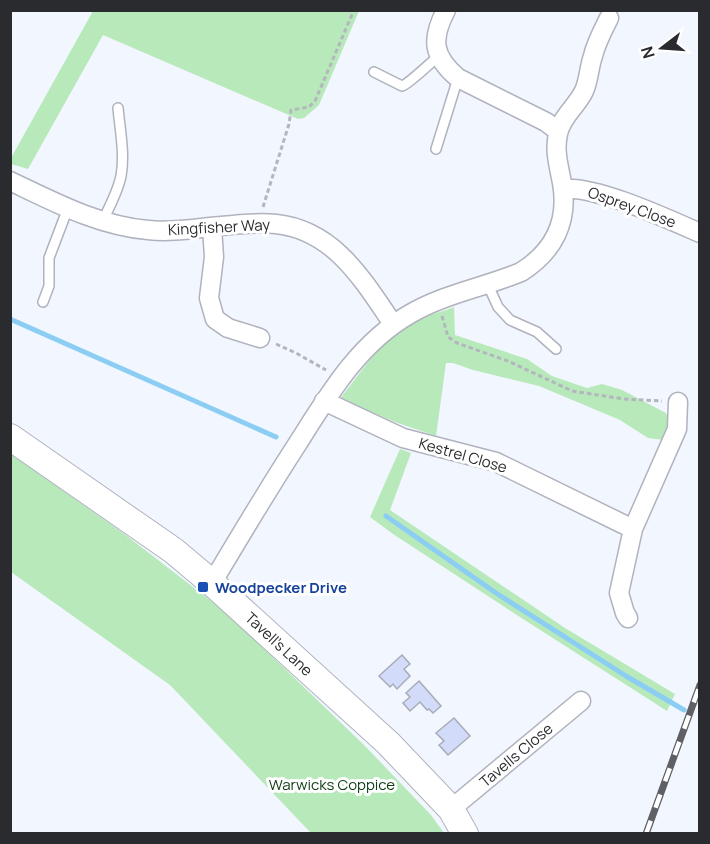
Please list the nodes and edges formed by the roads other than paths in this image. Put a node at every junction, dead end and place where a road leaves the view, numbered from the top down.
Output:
1 (446, 10) edge
2 (609, 18) dead end
3 (440, 55) junction
4 (374, 72) dead end
5 (458, 78) junction
6 (117, 108) dead end
7 (558, 131) junction
8 (436, 149) dead end
9 (10, 181) edge
10 (563, 189) junction
11 (68, 208) junction
12 (103, 220) junction
13 (212, 226) junction
14 (699, 233) edge
15 (488, 285) junction
16 (43, 302) dead end
17 (393, 324) junction
18 (260, 338) road end
19 (556, 349) dead end
20 (324, 401) junction
21 (678, 402) road end
22 (10, 437) edge
23 (633, 529) junction
24 (212, 583) junction
25 (628, 618) dead end
26 (580, 701) dead end
27 (451, 809) junction
28 (465, 834) edge

1 - 3 street
2 - 7 street
3 - 4 lane
3 - 5 street
5 - 7 street
5 - 8 lane
6 - 12 lane
7 - 10 street
9 - 11 street, Kingfisher Way
10 - 14 street, Osprey Close
10 - 15 street
11 - 12 street, Kingfisher Way
11 - 16 lane
12 - 13 street, Kingfisher Way
13 - 17 street, Kingfisher Way
13 - 18 street
15 - 17 street
15 - 19 lane
17 - 20 street
20 - 23 street, Kestrel Close
20 - 24 street
21 - 23 street
22 - 24 street, Tavell's Lane
23 - 25 street
24 - 27 street, Tavell's Lane
26 - 27 street, Tavells Close
27 - 28 street, Tavell's Lane

